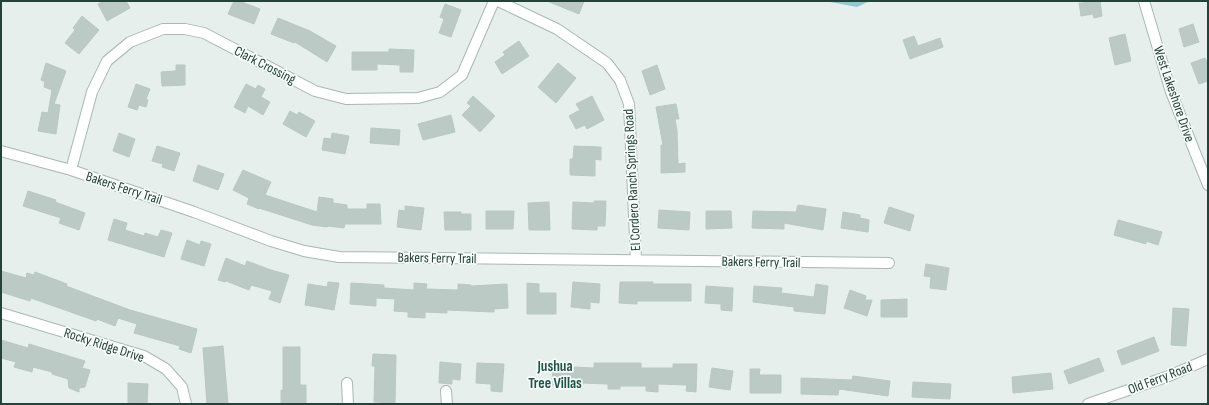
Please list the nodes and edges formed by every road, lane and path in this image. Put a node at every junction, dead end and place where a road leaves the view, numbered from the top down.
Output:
1 (494, 1) edge
2 (498, 1) edge
3 (1144, 1) edge
4 (1, 151) edge
5 (71, 170) junction
6 (1208, 185) edge
7 (636, 260) junction
8 (889, 263) dead end
9 (1, 313) edge
10 (1208, 359) edge
11 (347, 383) dead end
12 (446, 391) dead end
13 (186, 404) edge
14 (348, 404) edge
15 (447, 404) edge
16 (1088, 404) edge

1 - 5 street, Clark Crossing
2 - 7 street, El Cordero Ranch Springs Road
3 - 6 street, West Lakeshore Drive
4 - 5 street, Bakers Ferry Trail
5 - 7 street, Bakers Ferry Trail
7 - 8 street, Bakers Ferry Trail
9 - 13 street, Rocky Ridge Drive
10 - 16 street, Old Ferry Road
11 - 14 street
12 - 15 street

